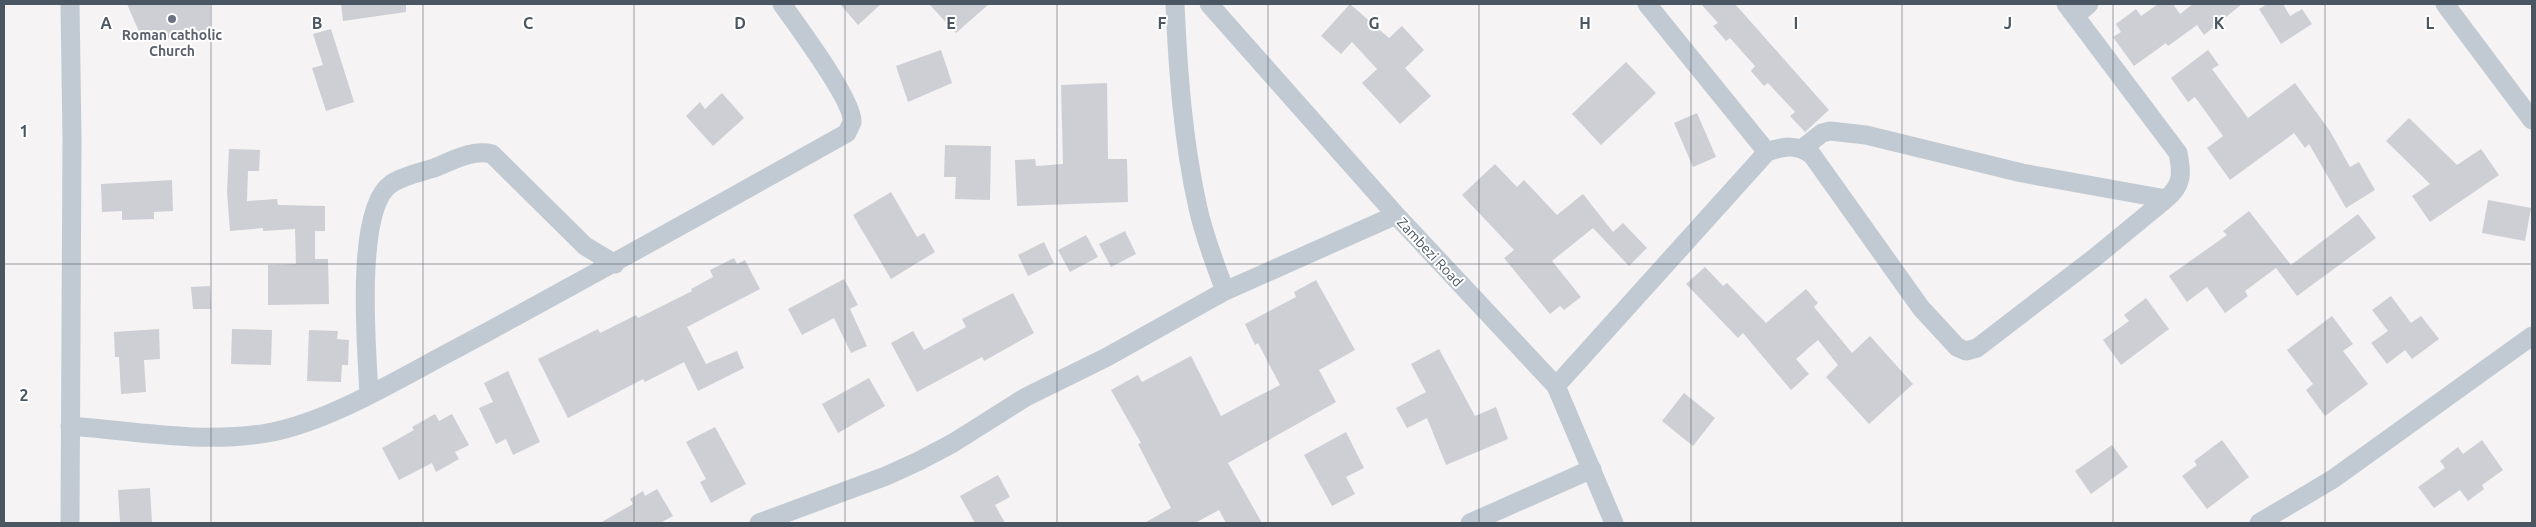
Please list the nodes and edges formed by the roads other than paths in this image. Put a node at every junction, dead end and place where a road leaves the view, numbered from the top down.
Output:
1 (70, 4) edge
2 (782, 4) edge
3 (1175, 4) edge
4 (1209, 4) edge
5 (1647, 4) edge
6 (2089, 4) edge
7 (2445, 4) edge
8 (2071, 10) edge
9 (2532, 120) edge
10 (1803, 148) junction
11 (1767, 152) junction
12 (2166, 199) junction
13 (1396, 215) junction
14 (615, 264) junction
15 (1225, 291) junction
16 (2532, 336) edge
17 (1556, 386) junction
18 (369, 394) junction
19 (70, 426) junction
20 (1592, 469) junction
21 (70, 523) edge
22 (759, 523) edge
23 (1470, 523) edge
24 (1614, 523) edge
25 (2259, 523) edge

1 - 19 street
2 - 14 street
3 - 15 street
4 - 13 street, Zambezi Road
5 - 11 street
6 - 8 street
7 - 9 street
8 - 12 street
10 - 11 street
10 - 12 street
10 - 12 street
11 - 17 street
13 - 15 street
13 - 17 street, Zambezi Road
14 - 18 street
14 - 18 street
15 - 22 street
16 - 25 street
17 - 20 street, Zambezi Road
18 - 19 street
19 - 21 street
20 - 23 street
20 - 24 street, Zambezi Road

